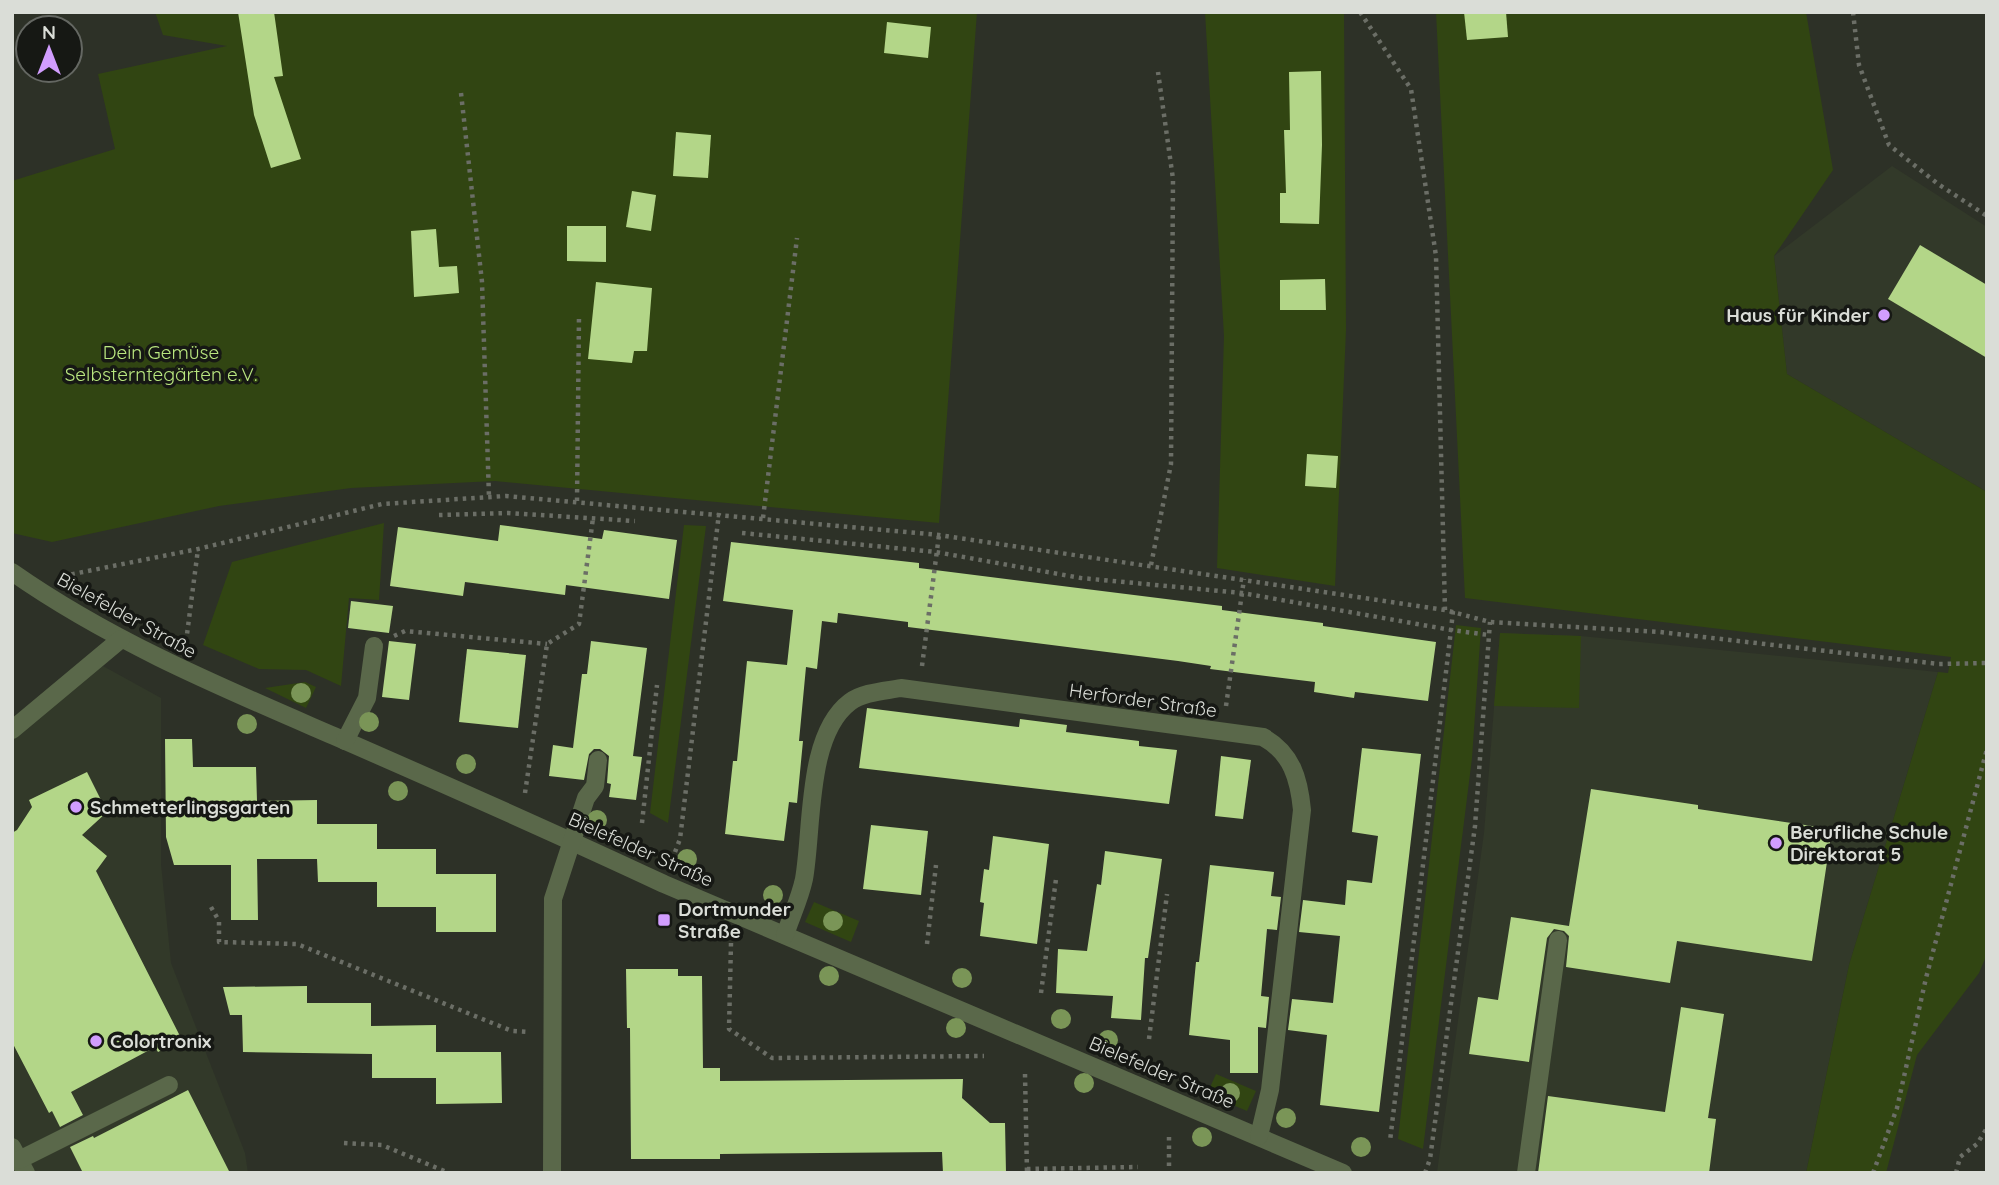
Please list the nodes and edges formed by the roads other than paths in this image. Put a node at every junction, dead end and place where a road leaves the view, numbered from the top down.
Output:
1 (12, 572) edge
2 (121, 639) junction
3 (374, 646) road end
4 (12, 730) edge
5 (345, 741) junction
6 (597, 760) dead end
7 (574, 841) junction
8 (785, 935) junction
9 (1558, 940) dead end
10 (169, 1085) dead end
11 (1259, 1136) junction
12 (19, 1160) edge
13 (552, 1173) edge
14 (1343, 1173) edge
15 (1526, 1173) edge

1 - 2 street, Bielefelder Straße
2 - 4 street
2 - 5 street, Bielefelder Straße
3 - 5 street
5 - 7 street, Bielefelder Straße
6 - 7 street
7 - 8 street, Bielefelder Straße
7 - 13 street
8 - 11 street, Bielefelder Straße
8 - 11 street, Herforder Straße
9 - 15 street
10 - 12 street
11 - 14 street, Bielefelder Straße

